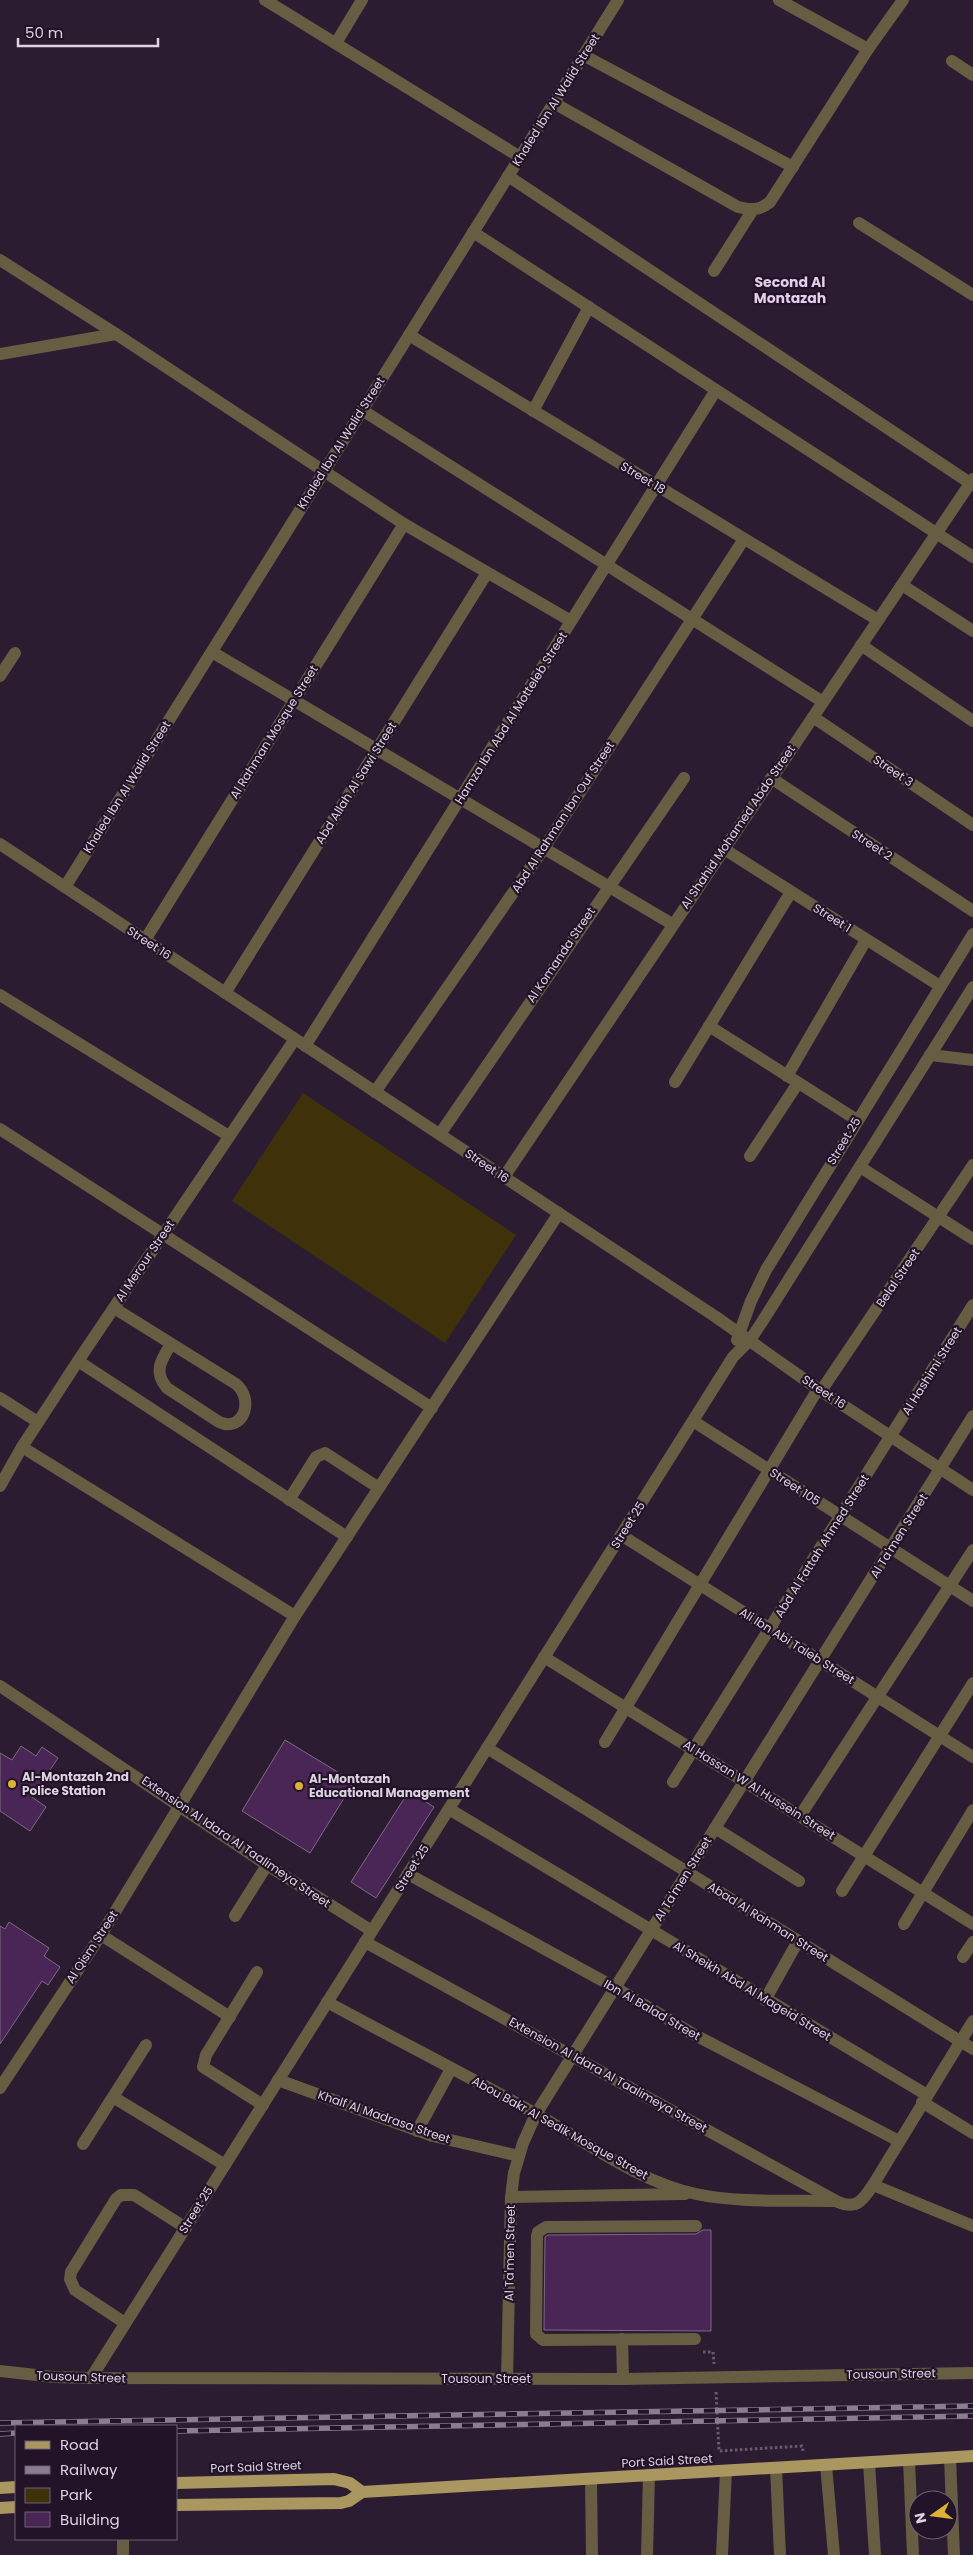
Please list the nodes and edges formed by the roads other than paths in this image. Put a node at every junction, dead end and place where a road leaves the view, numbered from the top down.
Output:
1 (265, 0) edge
2 (362, 0) edge
3 (618, 0) edge
4 (779, 0) edge
5 (903, 0) edge
6 (336, 43) junction
7 (868, 49) junction
8 (583, 55) junction
9 (952, 61) dead end
10 (973, 75) edge
11 (554, 103) junction
12 (520, 157) junction
13 (793, 167) junction
14 (508, 176) junction
15 (752, 210) junction
16 (858, 224) dead end
17 (473, 232) junction
18 (0, 260) edge
19 (714, 271) dead end
20 (973, 295) edge
21 (589, 307) junction
22 (116, 334) junction
23 (409, 335) junction
24 (0, 354) edge
25 (716, 390) junction
26 (362, 410) junction
27 (534, 411) junction
28 (324, 470) junction
29 (971, 481) edge
30 (656, 485) junction
31 (404, 524) junction
32 (936, 534) junction
33 (744, 539) junction
34 (973, 557) edge
35 (606, 565) junction
36 (487, 573) junction
37 (902, 585) junction
38 (691, 618) junction
39 (878, 620) junction
40 (571, 621) junction
41 (973, 632) edge
42 (861, 645) junction
43 (212, 652) junction
44 (15, 653) dead end
45 (0, 676) edge
46 (294, 700) junction
47 (823, 702) junction
48 (813, 717) junction
49 (973, 722) edge
50 (377, 750) junction
51 (684, 778) dead end
52 (772, 778) junction
53 (460, 799) junction
54 (973, 825) edge
55 (0, 844) edge
56 (544, 848) junction
57 (724, 849) junction
58 (608, 886) junction
59 (65, 887) junction
60 (791, 892) junction
61 (973, 911) edge
62 (672, 924) junction
63 (973, 934) edge
64 (144, 940) junction
65 (866, 940) junction
66 (940, 986) junction
67 (973, 987) edge
68 (225, 993) junction
69 (0, 995) edge
70 (709, 1026) junction
71 (300, 1042) junction
72 (930, 1055) junction
73 (973, 1060) edge
74 (793, 1079) junction
75 (676, 1082) dead end
76 (375, 1092) junction
77 (857, 1120) junction
78 (0, 1129) edge
79 (440, 1134) junction
80 (229, 1136) junction
81 (750, 1156) dead end
82 (973, 1165) edge
83 (860, 1167) junction
84 (504, 1177) junction
85 (559, 1213) junction
86 (939, 1217) junction
87 (163, 1235) junction
88 (973, 1238) edge
89 (973, 1305) edge
90 (114, 1308) junction
91 (738, 1332) junction
92 (750, 1340) junction
93 (171, 1344) junction
94 (733, 1357) junction
95 (78, 1361) junction
96 (820, 1390) junction
97 (0, 1398) edge
98 (432, 1408) junction
99 (973, 1416) edge
100 (693, 1421) junction
101 (38, 1422) junction
102 (892, 1437) junction
103 (22, 1447) junction
104 (941, 1469) junction
105 (769, 1470) junction
106 (0, 1486) edge
107 (379, 1488) junction
108 (973, 1490) edge
109 (289, 1500) junction
110 (841, 1516) junction
111 (621, 1535) junction
112 (347, 1538) junction
113 (891, 1549) junction
114 (973, 1550) edge
115 (700, 1585) junction
116 (950, 1586) junction
117 (973, 1601) edge
118 (295, 1616) junction
119 (770, 1629) junction
120 (544, 1657) junction
121 (821, 1660) junction
122 (973, 1682) edge
123 (0, 1686) edge
124 (878, 1696) junction
125 (626, 1708) junction
126 (940, 1736) junction
127 (605, 1742) dead end
128 (487, 1748) junction
129 (693, 1750) junction
130 (973, 1756) edge
131 (673, 1782) dead end
132 (744, 1782) junction
133 (181, 1805) junction
134 (449, 1809) junction
135 (973, 1810) edge
136 (800, 1816) junction
137 (715, 1828) junction
138 (864, 1856) junction
139 (267, 1865) junction
140 (688, 1872) junction
141 (408, 1874) junction
142 (799, 1880) dead end
143 (842, 1891) dead end
144 (922, 1892) junction
145 (235, 1916) dead end
146 (904, 1924) dead end
147 (973, 1924) edge
148 (651, 1930) junction
149 (101, 1935) junction
150 (368, 1937) junction
151 (798, 1941) junction
152 (973, 1942) edge
153 (963, 1956) dead end
154 (257, 1972) dead end
155 (614, 1987) junction
156 (765, 2000) junction
157 (327, 2002) junction
158 (230, 2017) junction
159 (973, 2021) edge
160 (961, 2041) junction
161 (146, 2045) dead end
162 (973, 2049) edge
163 (572, 2056) junction
164 (451, 2069) junction
165 (278, 2080) junction
166 (0, 2088) edge
167 (113, 2097) junction
168 (925, 2098) junction
169 (263, 2105) junction
170 (536, 2114) junction
171 (417, 2131) junction
172 (973, 2133) edge
173 (899, 2141) junction
174 (84, 2144) dead end
175 (519, 2156) junction
176 (225, 2165) junction
177 (873, 2185) junction
178 (695, 2194) junction
179 (511, 2197) junction
180 (838, 2202) junction
181 (696, 2226) dead end
182 (973, 2226) edge
183 (186, 2228) junction
184 (125, 2323) junction
185 (622, 2339) junction
186 (695, 2339) dead end
187 (0, 2371) edge
188 (973, 2373) edge
189 (90, 2378) junction
190 (623, 2378) junction
191 (507, 2379) junction
192 (973, 2456) edge
193 (950, 2458) junction
194 (908, 2460) junction
195 (869, 2463) junction
196 (826, 2465) junction
197 (776, 2468) junction
198 (726, 2471) junction
199 (649, 2475) junction
200 (591, 2479) junction
201 (178, 2483) edge
202 (0, 2488) edge
203 (15, 2488) edge
204 (362, 2492) junction
205 (178, 2506) edge
206 (15, 2507) edge
207 (0, 2508) edge
208 (123, 2540) edge
209 (123, 2555) edge
210 (592, 2555) edge
211 (647, 2555) edge
212 (722, 2555) edge
213 (780, 2555) edge
214 (834, 2555) edge
215 (875, 2555) edge
216 (913, 2555) edge
217 (954, 2555) edge

1 - 6 street
2 - 6 street
3 - 8 street, Khaled Ibn Al Walid Street
4 - 7 street
5 - 7 street
6 - 12 street
7 - 13 street
8 - 11 street, Khaled Ibn Al Walid Street
8 - 13 street
9 - 10 street
11 - 12 street, Khaled Ibn Al Walid Street
11 - 15 street
12 - 14 street, Khaled Ibn Al Walid Street
13 - 15 street
14 - 17 street, Khaled Ibn Al Walid Street
14 - 29 street
15 - 19 street
16 - 20 street
17 - 21 street
17 - 23 street, Khaled Ibn Al Walid Street
18 - 22 street
21 - 25 street
21 - 27 street
22 - 24 street
22 - 28 street
23 - 26 street, Khaled Ibn Al Walid Street
23 - 27 street, Street 18
25 - 30 street, Hamza Ibn Abd Al Motteleb Street
25 - 32 street
26 - 28 street, Khaled Ibn Al Walid Street
26 - 35 street
27 - 30 street, Street 18
28 - 31 street
28 - 43 street, Khaled Ibn Al Walid Street
29 - 32 street, Al Shahid Mohamed Abdo Street
30 - 33 street, Street 18
30 - 35 street, Hamza Ibn Abd Al Motteleb Street
31 - 36 street
31 - 46 street, Al Rahman Mosque Street
32 - 34 street
32 - 37 street, Al Shahid Mohamed Abdo Street
33 - 38 street, Abd Al Rahman Ibn Ouf Street
33 - 39 street, Street 18
35 - 38 street
35 - 40 street, Hamza Ibn Abd Al Motteleb Street
36 - 40 street
36 - 50 street, Abd Allah Al Sawi Street
37 - 39 street, Al Shahid Mohamed Abdo Street
37 - 41 street
38 - 47 street
38 - 56 street, Abd Al Rahman Ibn Ouf Street
39 - 42 street, Al Shahid Mohamed Abdo Street
40 - 53 street, Hamza Ibn Abd Al Motteleb Street
42 - 47 street, Al Shahid Mohamed Abdo Street
42 - 49 street
43 - 46 street
43 - 59 street, Khaled Ibn Al Walid Street
44 - 45 street
46 - 50 street
46 - 64 street, Al Rahman Mosque Street
47 - 48 street, Al Shahid Mohamed Abdo Street
48 - 52 street, Al Shahid Mohamed Abdo Street
48 - 54 street, Street 3
50 - 53 street
50 - 68 street, Abd Allah Al Sawi Street
51 - 58 street, Al Komanda Street
52 - 57 street, Al Shahid Mohamed Abdo Street
52 - 61 street, Street 2
53 - 56 street
53 - 71 street, Hamza Ibn Abd Al Motteleb Street
55 - 59 street, Street 16
56 - 58 street
56 - 76 street, Abd Al Rahman Ibn Ouf Street
57 - 60 street, Street 1
57 - 62 street, Al Shahid Mohamed Abdo Street
58 - 62 street
58 - 79 street, Al Komanda Street
59 - 64 street, Street 16
60 - 65 street, Street 1
60 - 70 street
62 - 84 street, Al Shahid Mohamed Abdo Street
63 - 66 street, Street 25
64 - 68 street, Street 16
65 - 66 street, Street 1
65 - 74 street
66 - 77 street, Street 25
67 - 72 street, Street 25
68 - 71 street, Street 16
69 - 80 street
70 - 74 street
70 - 75 street
71 - 76 street, Street 16
71 - 80 street, Al Merour Street
72 - 73 street
72 - 83 street, Street 25
74 - 77 street
74 - 81 street
76 - 79 street, Street 16
77 - 91 street, Street 25
78 - 87 street
79 - 84 street, Street 16
80 - 87 street, Al Merour Street
82 - 86 street, Belal Street
83 - 86 street
83 - 92 street, Street 25
84 - 85 street, Street 16
85 - 91 street, Street 16
85 - 98 street, Al Qism Street
86 - 88 street
86 - 96 street, Belal Street
87 - 90 street, Al Merour Street
87 - 98 street
89 - 102 street, Al Hashimi Street
90 - 93 street
90 - 95 street, Al Merour Street
91 - 92 street, Street 16
91 - 94 street, Street 25
92 - 94 street, Street 25
92 - 96 street, Street 16
93 - 93 street
94 - 100 street, Street 25
95 - 101 street, Al Merour Street
95 - 109 street
96 - 102 street, Street 16
96 - 105 street, Belal Street
97 - 101 street
98 - 107 street, Al Qism Street
99 - 104 street, Al Ta'men Street
100 - 105 street, Street 105
100 - 111 street, Street 25
101 - 103 street, Al Merour Street
102 - 104 street, Street 16
102 - 110 street, Abd Al Fattah Ahmed Street
103 - 106 street, Al Merour Street
103 - 118 street
104 - 108 street, Street 16
104 - 113 street, Al Ta'men Street
105 - 110 street, Street 105
105 - 115 street, Belal Street
107 - 109 street
107 - 112 street, Al Qism Street
109 - 112 street
110 - 113 street, Street 105
110 - 119 street, Abd Al Fattah Ahmed Street
111 - 115 street, Ali Ibn Abi Taleb Street
111 - 120 street, Street 25
112 - 118 street, Al Qism Street
113 - 116 street, Street 105
113 - 121 street, Al Ta'men Street
114 - 116 street
115 - 119 street, Ali Ibn Abi Taleb Street
115 - 125 street, Belal Street
116 - 117 street, Street 105
116 - 124 street
118 - 133 street, Al Qism Street
119 - 121 street, Ali Ibn Abi Taleb Street
119 - 129 street, Abd Al Fattah Ahmed Street
120 - 125 street, Al Hassan W Al Hussein Street
120 - 128 street, Street 25
121 - 124 street, Ali Ibn Abi Taleb Street
121 - 132 street, Al Ta'men Street
122 - 126 street
123 - 133 street, Extension Al Idara Al Taalimeya Street
124 - 126 street, Ali Ibn Abi Taleb Street
124 - 136 street
125 - 127 street, Belal Street
125 - 129 street, Al Hassan W Al Hussein Street
126 - 130 street, Ali Ibn Abi Taleb Street
126 - 138 street
128 - 134 street, Street 25
128 - 140 street, Abad Al Rahman Street
129 - 131 street, Abd Al Fattah Ahmed Street
129 - 132 street, Al Hassan W Al Hussein Street
132 - 136 street, Al Hassan W Al Hussein Street
132 - 137 street, Al Ta'men Street
133 - 139 street, Extension Al Idara Al Taalimeya Street
133 - 149 street, Al Qism Street
134 - 141 street, Street 25
134 - 148 street, Al Sheikh Abd Al Mageid Street
135 - 144 street
136 - 138 street, Al Hassan W Al Hussein Street
137 - 140 street, Al Ta'men Street
137 - 142 street
138 - 143 street
138 - 144 street, Al Hassan W Al Hussein Street
139 - 145 street
139 - 150 street, Extension Al Idara Al Taalimeya Street
140 - 148 street, Al Ta'men Street
140 - 151 street, Abad Al Rahman Street
141 - 150 street, Street 25
141 - 155 street, Ibn Al Balad Street
144 - 146 street
144 - 147 street, Al Hassan W Al Hussein Street
148 - 155 street, Al Ta'men Street
148 - 156 street, Al Sheikh Abd Al Mageid Street
149 - 158 street
149 - 166 street, Al Qism Street
150 - 157 street, Street 25
150 - 163 street, Extension Al Idara Al Taalimeya Street
151 - 156 street
151 - 160 street, Abad Al Rahman Street
152 - 153 street
154 - 158 street
155 - 163 street, Al Ta'men Street
155 - 173 street, Ibn Al Balad Street
156 - 168 street, Al Sheikh Abd Al Mageid Street
157 - 164 street, Abou Bakr Al Sedik Mosque Street
157 - 165 street, Street 25
158 - 169 street
159 - 160 street
160 - 162 street, Abad Al Rahman Street
160 - 168 street
161 - 167 street
163 - 170 street, Al Ta'men Street
163 - 180 street, Extension Al Idara Al Taalimeya Street
164 - 170 street, Abou Bakr Al Sedik Mosque Street
164 - 171 street
165 - 169 street, Street 25
165 - 171 street, Khalf Al Madrasa Street
167 - 174 street
167 - 176 street
168 - 172 street, Al Sheikh Abd Al Mageid Street
168 - 173 street
169 - 176 street, Street 25
170 - 175 street, Al Ta'men Street
170 - 178 street, Abou Bakr Al Sedik Mosque Street
171 - 175 street, Khalf Al Madrasa Street
173 - 177 street
175 - 179 street, Al Ta'men Street
176 - 183 street, Street 25
177 - 180 street, Extension Al Idara Al Taalimeya Street
177 - 182 street
178 - 179 street
178 - 180 street, Abou Bakr Al Sedik Mosque Street
179 - 191 street, Al Ta'men Street
181 - 185 street
183 - 184 street, Street 25
183 - 184 street
184 - 189 street, Street 25
185 - 186 street
185 - 190 street
187 - 189 street, Tousoun Street
188 - 190 street, Tousoun Street
189 - 191 street, Tousoun Street
190 - 191 street, Tousoun Street
192 - 193 main road, Port Said Street
193 - 194 main road, Port Said Street
193 - 217 street
194 - 195 main road, Port Said Street
194 - 216 street
195 - 196 main road, Port Said Street
195 - 215 street
196 - 197 main road, Port Said Street
196 - 214 street
197 - 198 main road, Port Said Street
197 - 213 street
198 - 199 main road, Port Said Street
198 - 212 street
199 - 200 main road, Port Said Street
199 - 211 street
200 - 204 main road, Port Said Street
200 - 210 street
201 - 204 main road, Port Said Street
202 - 203 main road
204 - 205 main road, Port Said Street
206 - 207 main road
208 - 209 street

